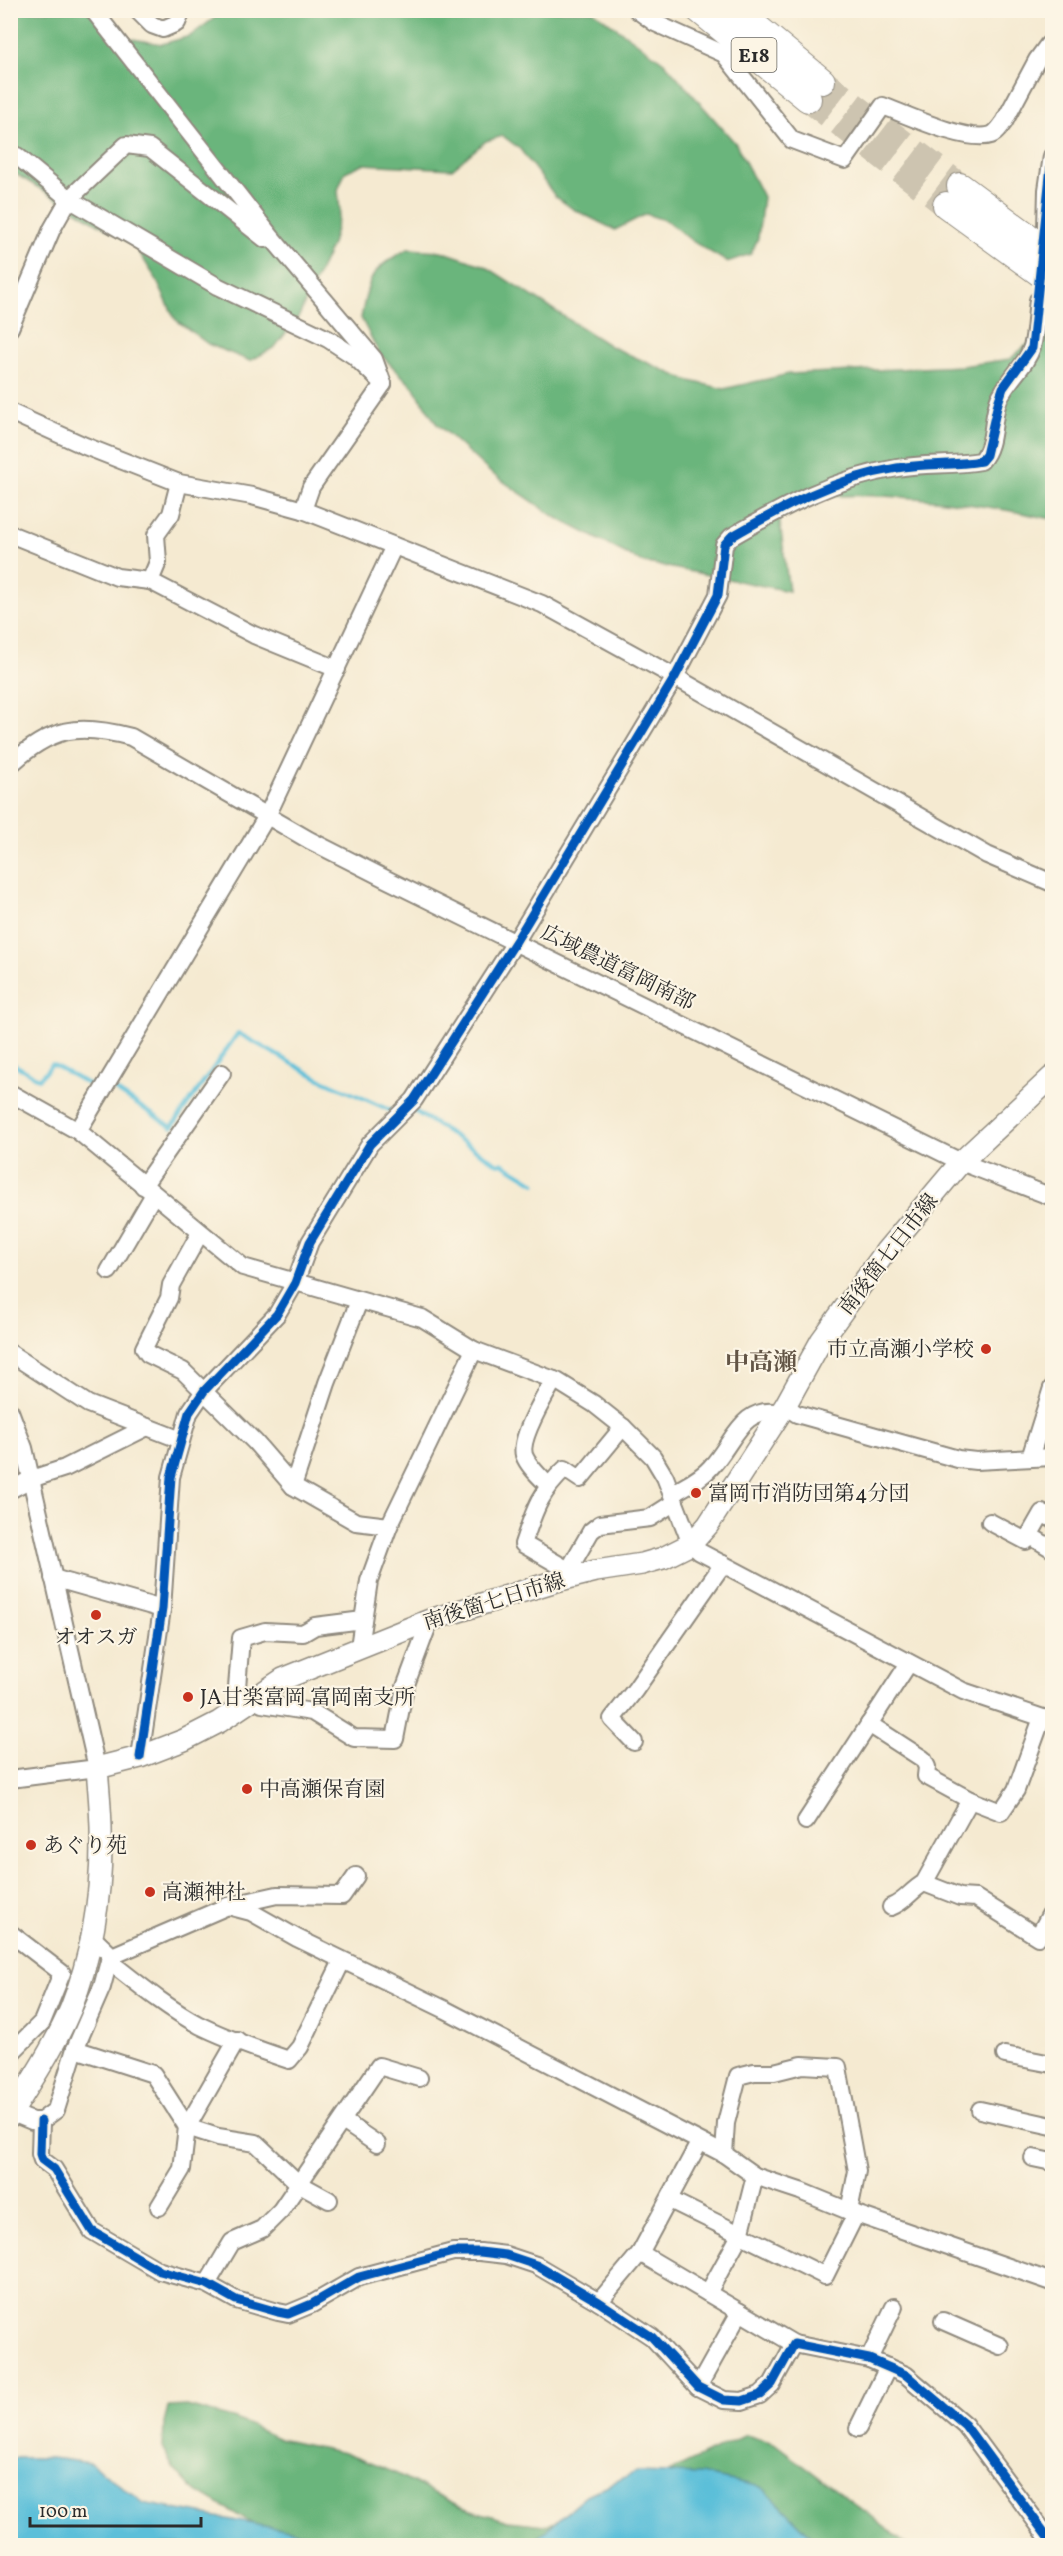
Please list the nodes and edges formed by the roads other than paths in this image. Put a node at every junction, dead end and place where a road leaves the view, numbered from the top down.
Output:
1 (93, 10) edge
2 (137, 10) edge
3 (182, 10) edge
4 (637, 10) edge
5 (699, 10) edge
6 (736, 10) edge
7 (1053, 45) edge
8 (10, 154) edge
9 (1053, 156) edge
10 (69, 199) junction
11 (1049, 220) edge
12 (272, 237) junction
13 (1053, 254) edge
14 (1045, 291) edge
15 (10, 328) edge
16 (383, 384) junction
17 (10, 412) edge
18 (179, 483) junction
19 (303, 510) junction
20 (10, 534) edge
21 (394, 546) junction
22 (150, 581) junction
23 (337, 669) junction
24 (675, 677) junction
25 (10, 765) edge
26 (267, 816) junction
27 (1053, 883) edge
28 (516, 941) junction
29 (222, 1073) dead end
30 (1053, 1077) edge
31 (10, 1093) edge
32 (78, 1131) junction
33 (962, 1162) junction
34 (149, 1190) junction
35 (1053, 1197) edge
36 (200, 1233) junction
37 (109, 1271) dead end
38 (295, 1283) junction
39 (358, 1301) junction
40 (474, 1350) junction
41 (10, 1353) edge
42 (554, 1380) junction
43 (1053, 1388) edge
44 (204, 1391) junction
45 (783, 1410) junction
46 (10, 1412) edge
47 (147, 1427) junction
48 (623, 1427) junction
49 (180, 1440) junction
50 (1053, 1457) edge
51 (1030, 1458) junction
52 (31, 1479) junction
53 (548, 1485) junction
54 (293, 1486) junction
55 (10, 1490) edge
56 (674, 1498) junction
57 (1053, 1519) edge
58 (990, 1521) dead end
59 (389, 1526) junction
60 (1029, 1535) junction
61 (691, 1544) junction
62 (1053, 1549) edge
63 (723, 1564) junction
64 (566, 1575) junction
65 (53, 1578) junction
66 (162, 1609) junction
67 (363, 1620) junction
68 (430, 1620) junction
69 (359, 1647) junction
70 (909, 1663) junction
71 (253, 1699) junction
72 (235, 1712) junction
73 (1047, 1719) edge
74 (869, 1724) junction
75 (634, 1742) dead end
76 (140, 1757) junction
77 (97, 1768) junction
78 (10, 1779) edge
79 (970, 1800) junction
80 (806, 1821) dead end
81 (356, 1876) dead end
82 (924, 1883) junction
83 (228, 1906) junction
84 (891, 1907) dead end
85 (1053, 1911) edge
86 (10, 1934) edge
87 (92, 1937) junction
88 (110, 1959) junction
89 (342, 1961) junction
90 (237, 2040) junction
91 (75, 2049) junction
92 (10, 2054) edge
93 (1005, 2055) dead end
94 (1053, 2064) edge
95 (419, 2078) dead end
96 (980, 2110) dead end
97 (11, 2113) edge
98 (41, 2121) junction
99 (343, 2121) junction
100 (1053, 2126) edge
101 (187, 2127) junction
102 (699, 2143) junction
103 (376, 2144) dead end
104 (724, 2154) junction
105 (1033, 2158) dead end
106 (1053, 2162) edge
107 (754, 2176) junction
108 (298, 2183) junction
109 (329, 2200) dead end
110 (670, 2200) junction
111 (159, 2207) dead end
112 (852, 2212) junction
113 (740, 2235) junction
114 (640, 2253) junction
115 (1053, 2282) edge
116 (207, 2284) junction
117 (708, 2293) junction
118 (599, 2302) junction
119 (894, 2307) dead end
120 (740, 2312) junction
121 (943, 2321) dead end
122 (794, 2344) junction
123 (1000, 2346) dead end
124 (869, 2359) junction
125 (888, 2367) junction
126 (698, 2387) junction
127 (858, 2427) dead end
128 (1053, 2543) edge

1 - 12 street
2 - 3 street
4 - 7 street
5 - 6 highway, E18
8 - 10 street
9 - 11 street
10 - 12 street
10 - 15 street
10 - 16 street
12 - 16 street
13 - 14 highway
14 - 24 street
16 - 19 street
17 - 18 street
18 - 19 street
18 - 22 street
19 - 21 street
20 - 22 street
21 - 23 street
21 - 24 street
22 - 23 street
23 - 26 street
24 - 27 street
24 - 28 street
25 - 26 street, 広域農道富岡南部
26 - 28 street, 広域農道富岡南部
26 - 32 street
28 - 33 street, 広域農道富岡南部
28 - 38 street
29 - 34 street
30 - 33 main road, 南後箇七日市線
31 - 32 street
32 - 34 street
33 - 35 street, 広域農道富岡南部
33 - 45 main road, 南後箇七日市線
34 - 36 street
34 - 37 street
36 - 38 street
36 - 44 street
38 - 39 street
38 - 44 street
39 - 40 street
39 - 54 street
40 - 42 street
40 - 59 street
41 - 47 street
42 - 48 street
42 - 53 street
43 - 51 street
44 - 49 street
44 - 54 street
45 - 51 street
45 - 56 street
45 - 61 main road, 南後箇七日市線
46 - 52 street
47 - 49 street
47 - 52 street
48 - 53 street
48 - 56 street
49 - 66 street
50 - 51 street
52 - 55 street
52 - 65 street
53 - 64 street
54 - 59 street
56 - 61 street
56 - 64 street
57 - 60 street
58 - 60 street
59 - 67 street
60 - 62 street
61 - 63 street
61 - 64 main road, 南後箇七日市線
63 - 70 street
63 - 75 street
64 - 68 main road, 南後箇七日市線
65 - 66 street
65 - 77 street
66 - 76 street
67 - 69 street
67 - 72 street
68 - 69 main road, 南後箇七日市線
68 - 71 street
69 - 71 main road, 南後箇七日市線
70 - 73 street
70 - 74 street
71 - 72 main road, 南後箇七日市線
72 - 76 main road, 南後箇七日市線
73 - 79 street
74 - 79 street
74 - 80 street
76 - 77 main road, 南後箇七日市線
77 - 78 street
77 - 87 main road
79 - 82 street
81 - 83 street
82 - 84 street
82 - 85 street
83 - 88 street
83 - 89 street
86 - 92 street
87 - 88 street
87 - 97 main road
88 - 90 street
88 - 91 street
89 - 90 street
89 - 102 street
90 - 101 street
91 - 98 street
91 - 101 street
93 - 94 street
95 - 99 street
96 - 100 street
97 - 98 street
98 - 116 street
99 - 103 street
99 - 108 street
101 - 108 street
101 - 111 street
102 - 104 street
102 - 110 street
104 - 107 street
104 - 112 street
105 - 106 street
107 - 112 street
107 - 113 street
108 - 109 street
108 - 116 street
110 - 113 street
110 - 114 street
112 - 113 street
112 - 115 street
113 - 117 street
114 - 117 street
114 - 118 street
116 - 118 street
117 - 120 street
118 - 126 street
119 - 124 street
120 - 122 street
120 - 126 street
121 - 123 street
122 - 124 street
122 - 126 street
124 - 125 street
125 - 127 street
125 - 128 street

